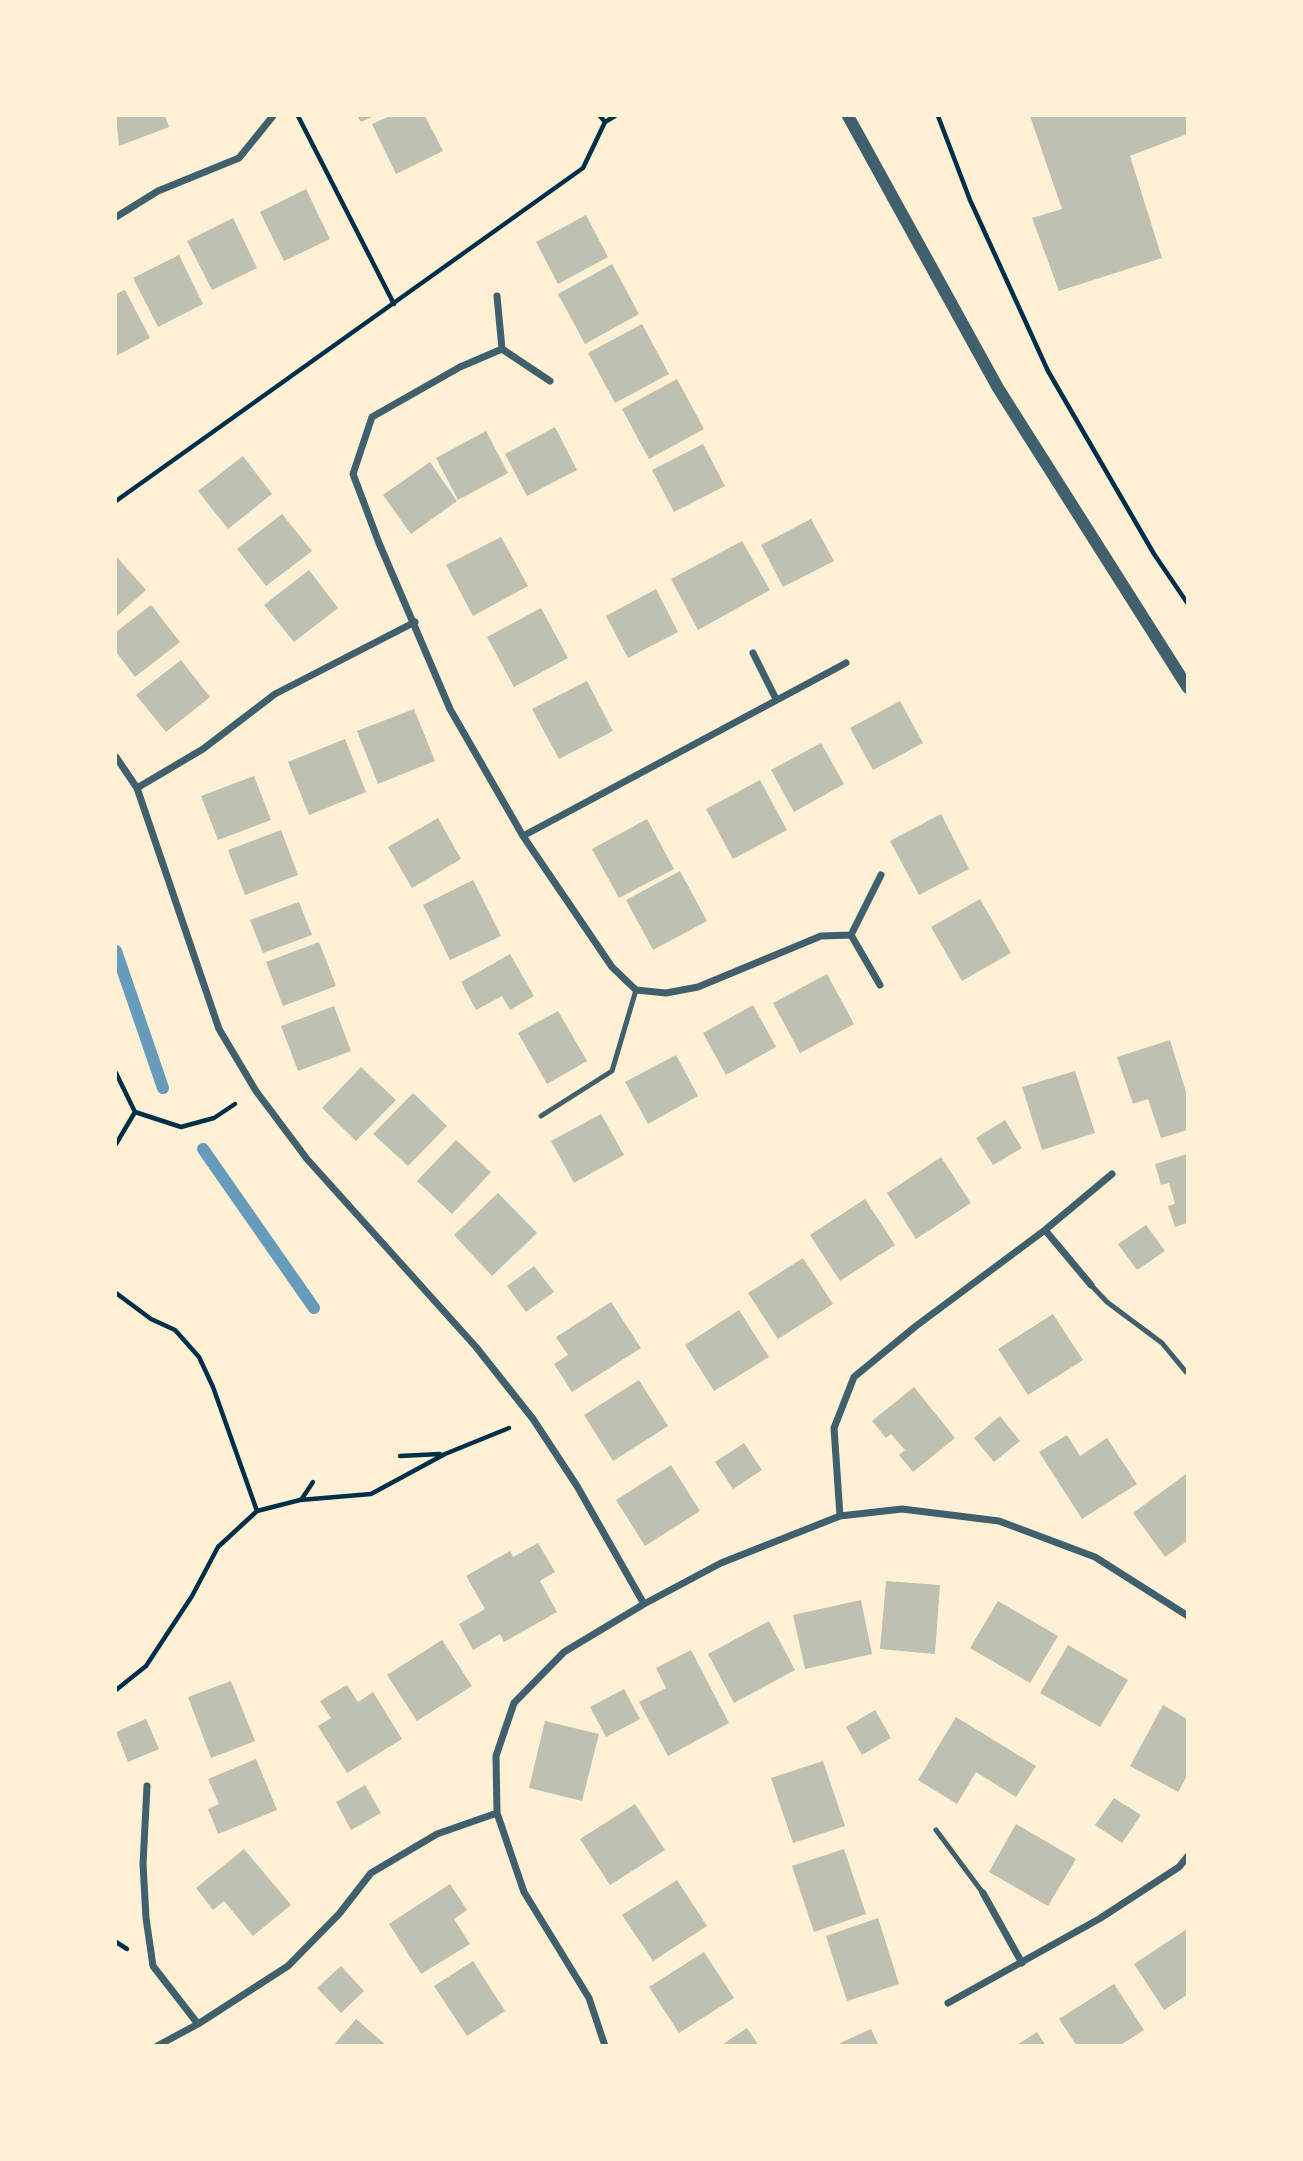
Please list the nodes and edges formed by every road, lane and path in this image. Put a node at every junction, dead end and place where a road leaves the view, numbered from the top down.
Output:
1 (273, 116) edge
2 (298, 116) edge
3 (600, 116) edge
4 (615, 116) edge
5 (848, 116) edge
6 (938, 116) edge
7 (605, 122) junction
8 (116, 216) edge
9 (497, 296) dead end
10 (394, 304) junction
11 (502, 349) junction
12 (550, 381) dead end
13 (116, 501) edge
14 (1188, 604) edge
15 (415, 622) junction
16 (753, 653) dead end
17 (846, 663) dead end
18 (1188, 688) edge
19 (776, 699) junction
20 (116, 757) edge
21 (137, 788) junction
22 (523, 836) junction
23 (881, 875) dead end
24 (850, 935) junction
25 (880, 985) dead end
26 (636, 990) junction
27 (116, 1073) edge
28 (256, 1091) junction
29 (135, 1112) junction
30 (541, 1116) dead end
31 (116, 1144) edge
32 (1112, 1174) dead end
33 (1045, 1230) junction
34 (1091, 1285) joint
35 (116, 1293) edge
36 (1186, 1372) edge
37 (533, 1419) junction
38 (445, 1454) junction
39 (400, 1456) dead end
40 (313, 1482) dead end
41 (300, 1500) junction
42 (257, 1511) junction
43 (840, 1516) junction
44 (644, 1604) junction
45 (1188, 1616) edge
46 (116, 1690) edge
47 (147, 1786) dead end
48 (497, 1813) junction
49 (936, 1830) dead end
50 (1188, 1856) edge
51 (983, 1893) joint
52 (1023, 1963) junction
53 (948, 2003) dead end
54 (198, 2024) junction
55 (157, 2046) edge
56 (605, 2046) edge

1 - 8 street
2 - 10 path
3 - 7 path
4 - 7 path
5 - 18 street
6 - 14 path
7 - 10 path
9 - 11 street
10 - 13 path
11 - 12 street
11 - 15 street
15 - 21 street
15 - 22 street
16 - 19 street
17 - 19 street
19 - 22 street
20 - 21 street
21 - 28 street
22 - 26 street
23 - 24 street
24 - 25 street
24 - 26 street
26 - 30 lane
27 - 29 path
28 - 29 path
28 - 37 street
29 - 31 path
32 - 33 street
33 - 34 street
33 - 43 street
34 - 36 lane
35 - 42 path
37 - 38 path
37 - 44 street
38 - 39 path
38 - 41 path
40 - 41 path
41 - 42 path
42 - 46 path
43 - 44 street
43 - 45 street
44 - 48 street
47 - 54 street
48 - 54 street
48 - 56 street
49 - 51 lane
50 - 52 street
51 - 52 street
52 - 53 street
54 - 55 street

